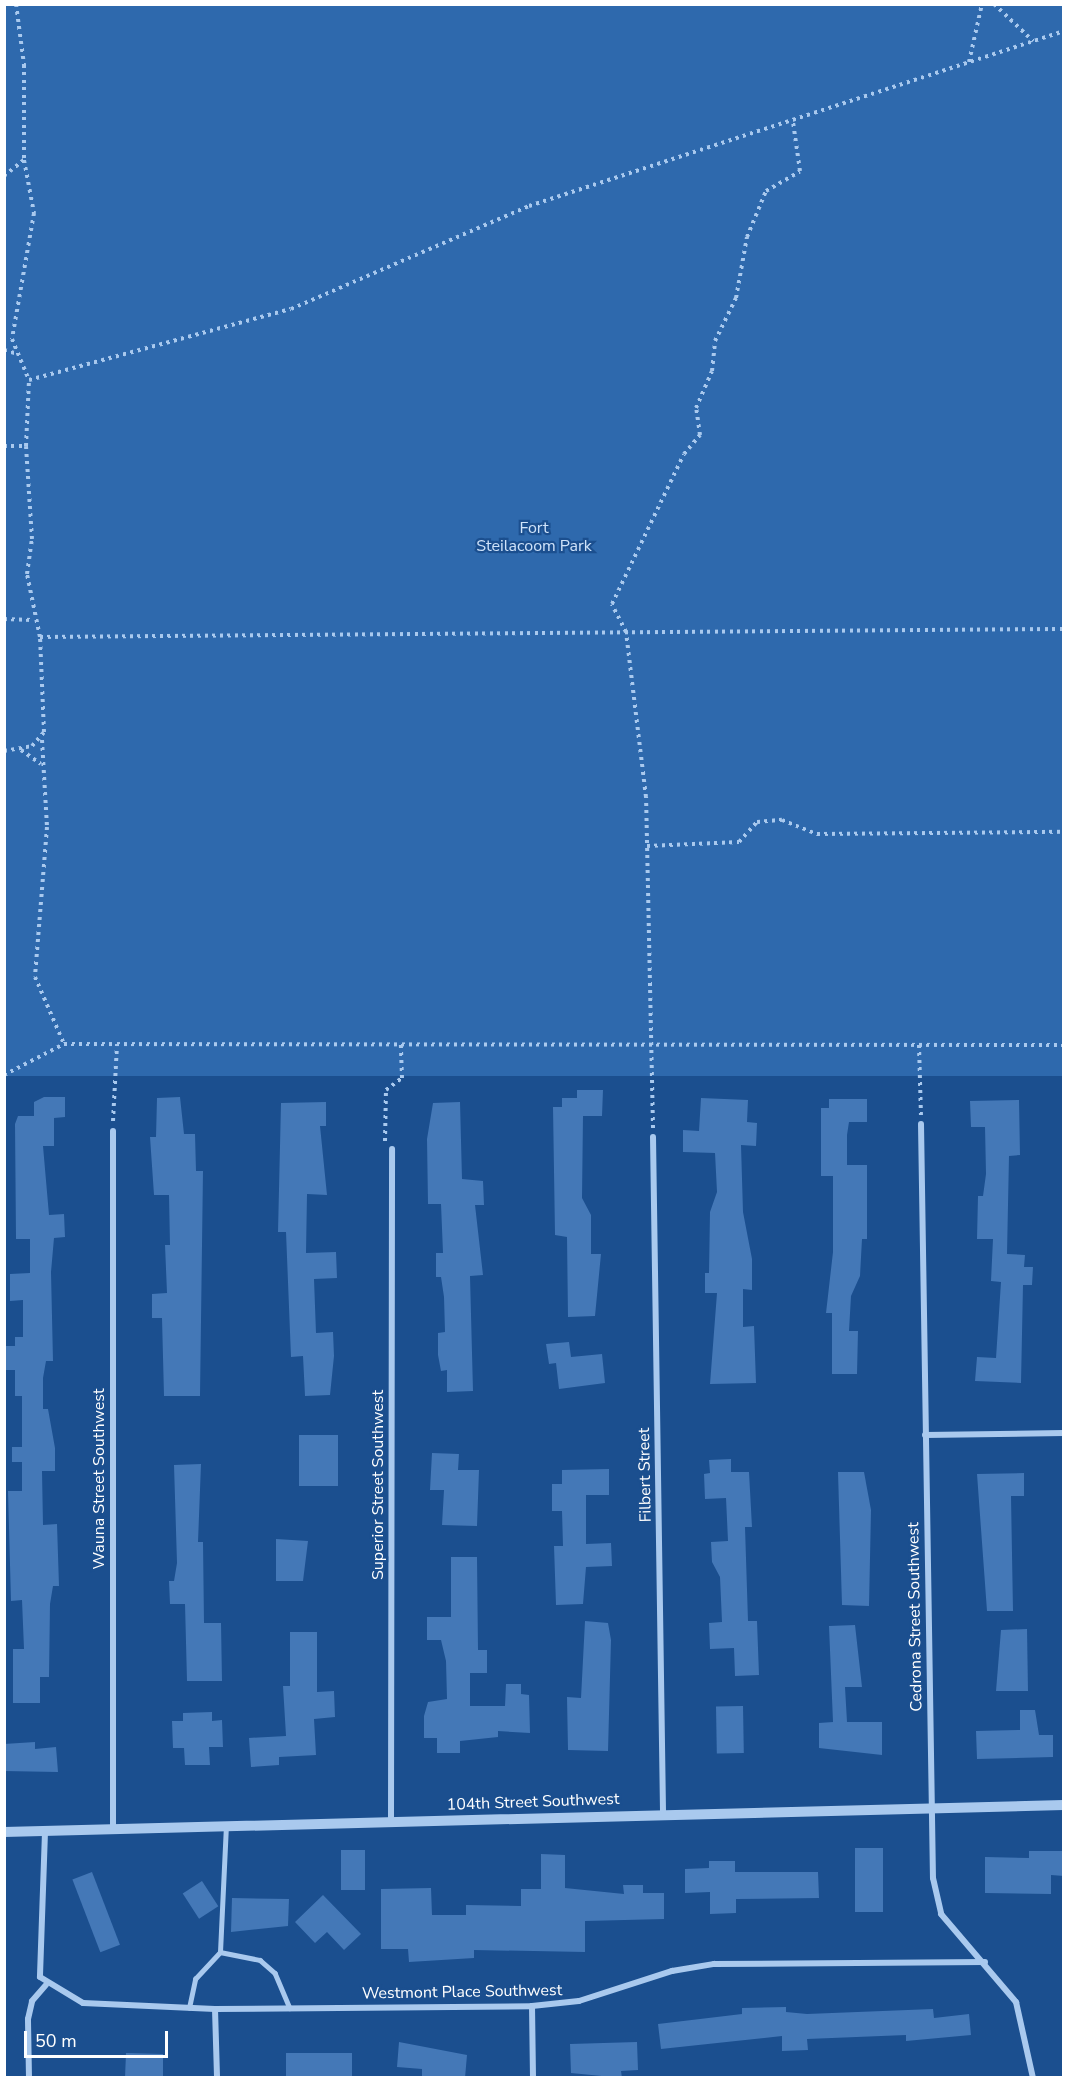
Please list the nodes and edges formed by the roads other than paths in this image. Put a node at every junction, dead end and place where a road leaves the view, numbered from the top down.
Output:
1 (921, 1124) road end
2 (113, 1131) road end
3 (653, 1137) road end
4 (392, 1149) road end
5 (1064, 1433) edge
6 (925, 1434) junction
7 (1064, 1805) edge
8 (933, 1807) junction
9 (663, 1813) junction
10 (391, 1822) junction
11 (226, 1826) junction
12 (113, 1828) junction
13 (4, 1832) edge
14 (45, 1832) junction
15 (220, 1952) junction
16 (985, 1962) junction
17 (46, 1985) junction
18 (532, 2006) junction
19 (189, 2008) junction
20 (290, 2008) junction
21 (215, 2009) junction
22 (29, 2078) edge
23 (216, 2078) edge
24 (533, 2078) edge
25 (1033, 2078) edge

1 - 6 street, Cedrona Street Southwest
2 - 12 street, Wauna Street Southwest
3 - 9 street, Filbert Street
4 - 10 street, Superior Street Southwest
5 - 6 street
6 - 8 street, Cedrona Street Southwest
7 - 8 street, 104th Street Southwest
8 - 9 street, 104th Street Southwest
8 - 16 street, Cedrona Street Southwest
9 - 10 street, 104th Street Southwest
10 - 11 street, 104th Street Southwest
11 - 12 street, 104th Street Southwest
11 - 15 lane
12 - 14 street, 104th Street Southwest
13 - 14 street, 104th Street Southwest
14 - 17 street
15 - 19 lane
15 - 20 lane
16 - 18 street, Westmont Place Southwest
16 - 25 street, Cedrona Street Southwest
17 - 19 street, Westmont Place Southwest
17 - 22 street
18 - 20 street, Westmont Place Southwest
18 - 24 street
19 - 21 street, Westmont Place Southwest
20 - 21 street, Westmont Place Southwest
21 - 23 street

